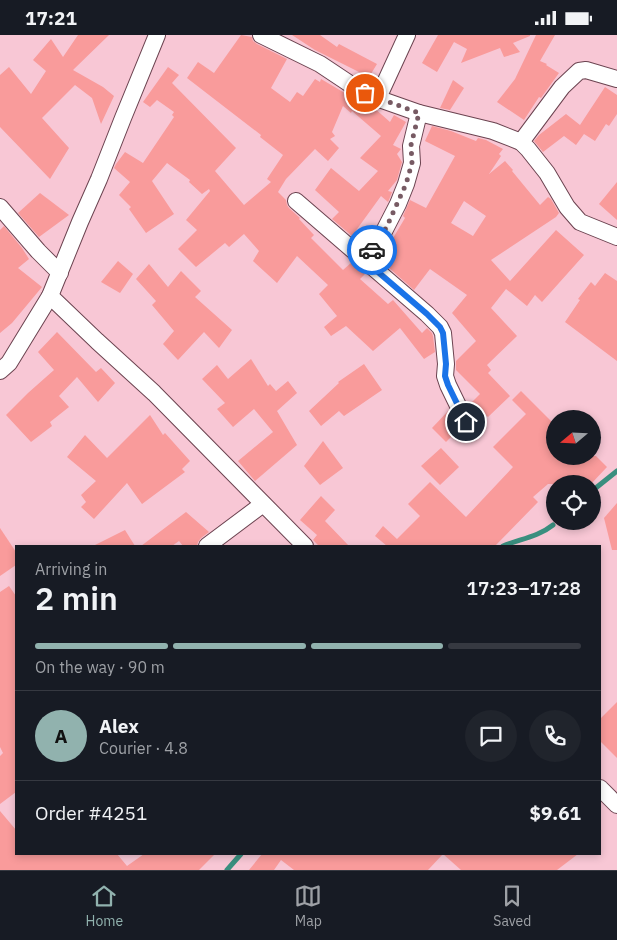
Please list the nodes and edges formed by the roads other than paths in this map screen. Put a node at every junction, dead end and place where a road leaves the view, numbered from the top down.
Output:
1 (157, 35) edge
2 (261, 35) edge
3 (407, 35) edge
4 (617, 79) edge
5 (378, 98) junction
6 (419, 113) junction
7 (521, 142) junction
8 (296, 201) dead end
9 (0, 207) edge
10 (617, 237) edge
11 (364, 260) junction
12 (60, 273) junction
13 (50, 296) junction
14 (0, 371) edge
15 (466, 422) dead end
16 (263, 504) junction
17 (208, 545) edge
18 (304, 545) edge
19 (601, 789) edge
20 (617, 805) edge

1 - 12 street
2 - 5 street
3 - 5 street
4 - 7 street
5 - 6 street
6 - 7 street
6 - 11 street
7 - 10 street
8 - 11 street
9 - 12 street
11 - 15 street
12 - 13 street
13 - 14 street
13 - 16 street
16 - 17 street
16 - 18 street
19 - 20 street

